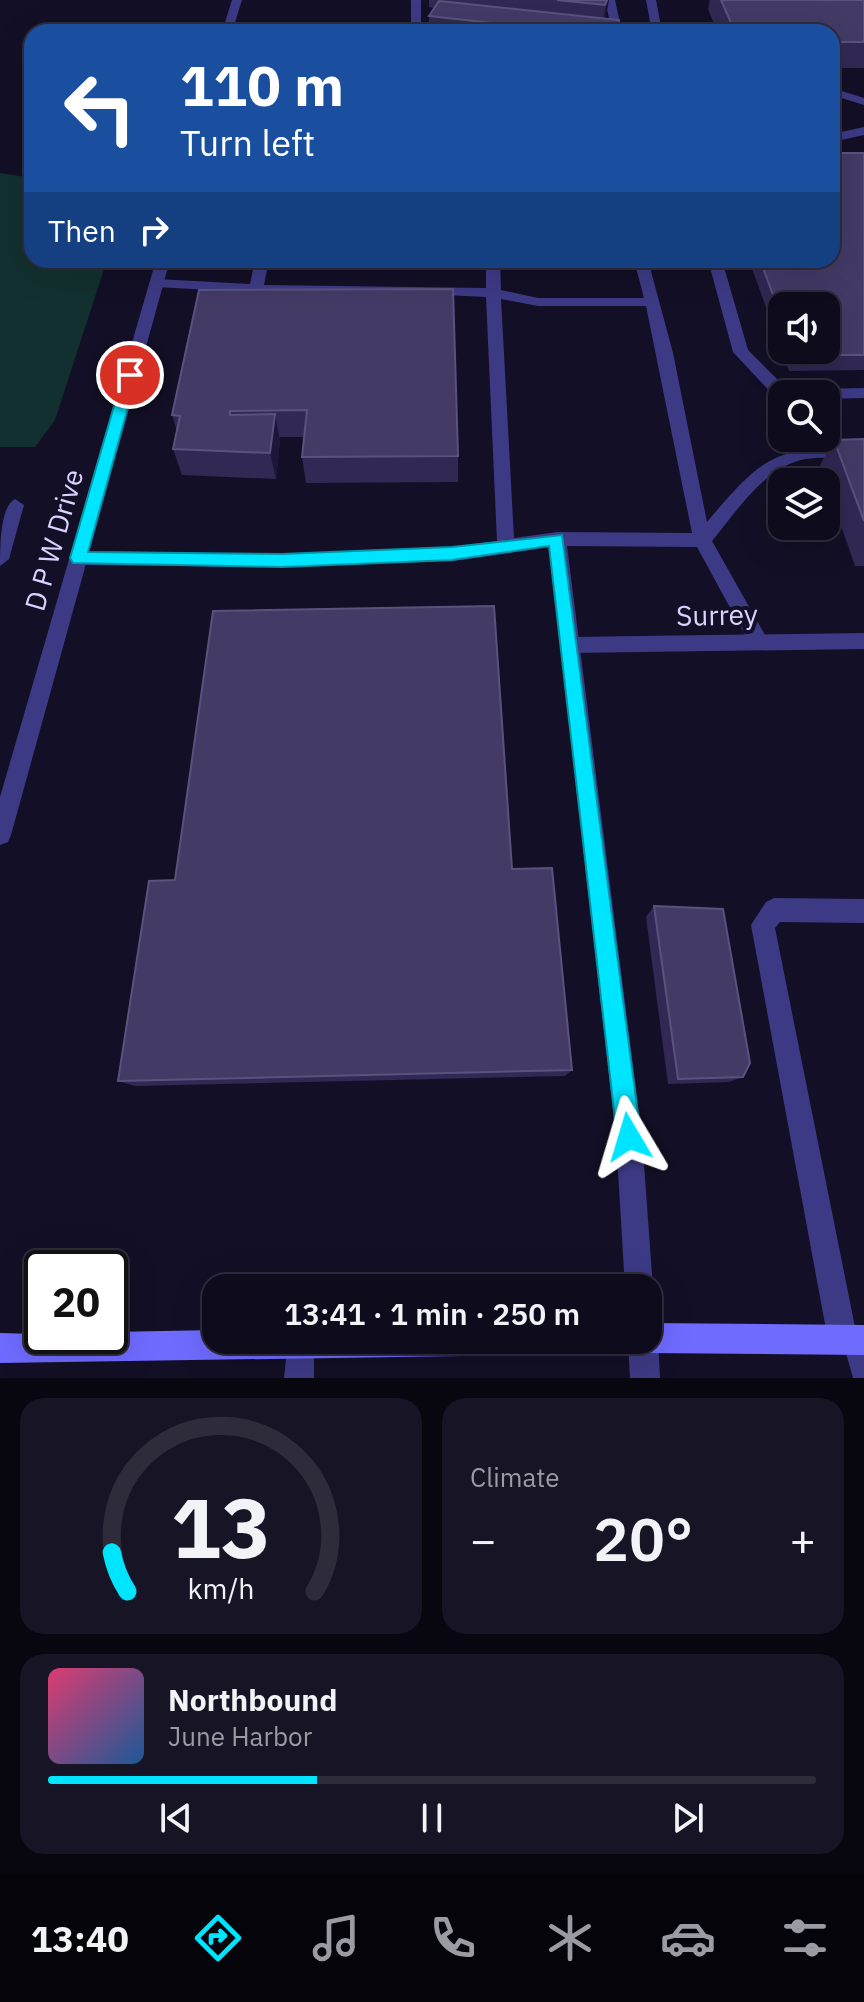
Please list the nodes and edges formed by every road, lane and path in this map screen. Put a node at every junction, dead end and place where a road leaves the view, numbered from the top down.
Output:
1 (237, 0) edge
2 (416, 0) edge
3 (610, 0) edge
4 (651, 0) edge
5 (230, 24) edge
6 (416, 24) edge
7 (615, 24) edge
8 (656, 24) edge
9 (840, 94) edge
10 (864, 102) edge
11 (864, 131) edge
12 (840, 136) edge
13 (161, 268) edge
14 (260, 268) edge
15 (493, 268) edge
16 (643, 268) edge
17 (717, 268) edge
18 (156, 283) junction
19 (256, 288) junction
20 (494, 293) junction
21 (652, 302) junction
22 (768, 380) edge
23 (864, 393) edge
24 (840, 394) edge
25 (864, 453) edge
26 (15, 505) dead end
27 (557, 539) junction
28 (702, 540) junction
29 (506, 546) junction
30 (78, 558) junction
31 (0, 559) edge
32 (864, 641) edge
33 (759, 642) junction
34 (571, 645) junction
35 (0, 835) edge
36 (864, 911) edge
37 (638, 1274) edge
38 (662, 1340) edge
39 (202, 1345) edge
40 (0, 1348) edge
41 (857, 1348) edge
42 (300, 1354) edge
43 (645, 1354) edge
44 (299, 1378) edge
45 (645, 1378) edge

1 - 5 street
2 - 6 street
3 - 7 street
4 - 8 street
9 - 10 street
11 - 12 street
13 - 18 street, D P W Drive
14 - 19 street
15 - 20 street
16 - 21 street
17 - 22 street
18 - 19 street
18 - 30 street, D P W Drive
19 - 20 street
20 - 21 street
20 - 29 street
21 - 28 street
23 - 24 street
25 - 28 street
26 - 31 street
27 - 28 street
27 - 29 street
27 - 34 street
28 - 33 street
29 - 30 street
30 - 35 street, D P W Drive
32 - 33 street, Surrey
33 - 34 street, Surrey
34 - 37 street
36 - 41 street
38 - 41 main road
39 - 40 main road
42 - 44 street
43 - 45 street

